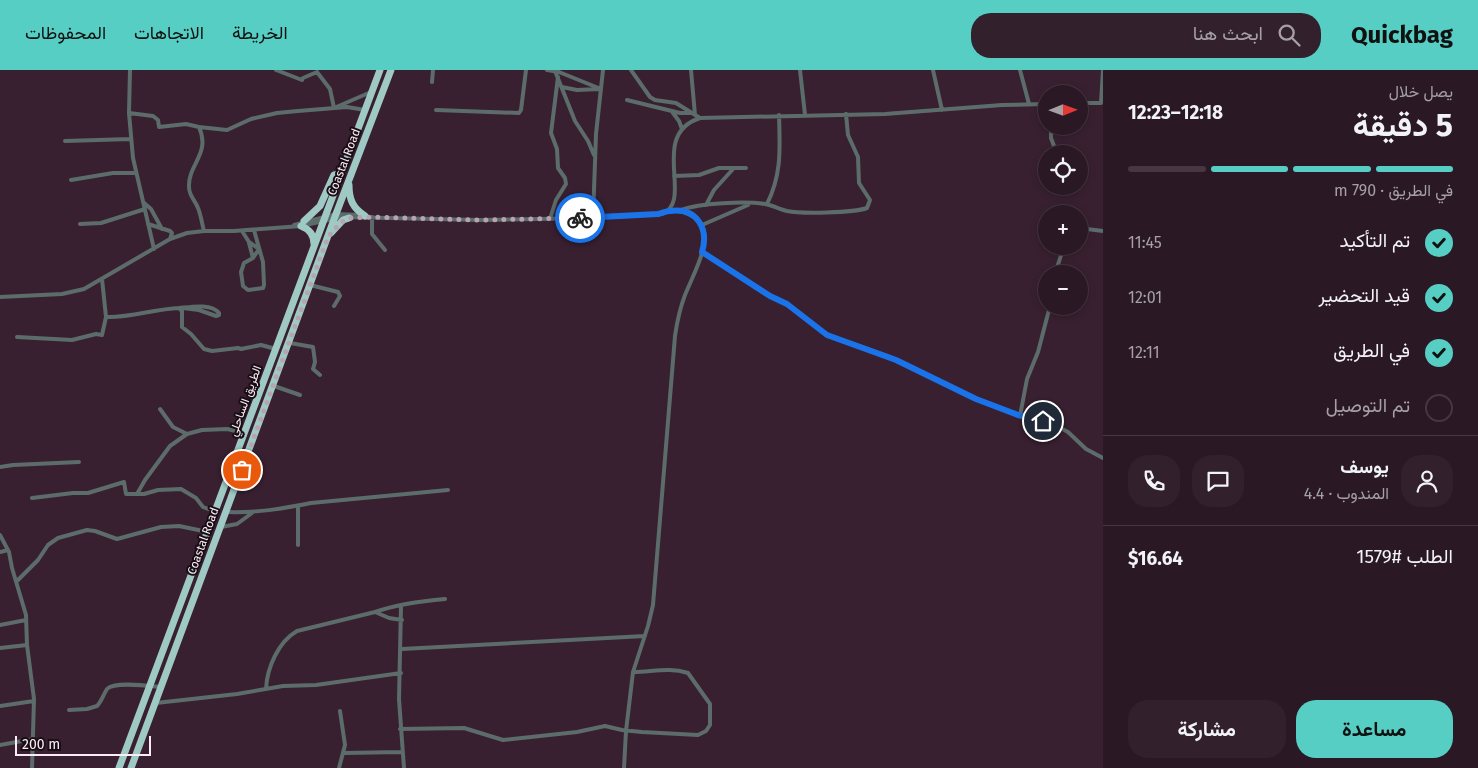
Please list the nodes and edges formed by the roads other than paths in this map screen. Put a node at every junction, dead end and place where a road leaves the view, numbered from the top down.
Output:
1 (130, 70) edge
2 (276, 70) edge
3 (380, 70) edge
4 (391, 70) edge
5 (433, 70) edge
6 (526, 70) edge
7 (547, 70) edge
8 (603, 70) edge
9 (631, 70) edge
10 (692, 70) edge
11 (800, 70) edge
12 (933, 70) edge
13 (1020, 70) edge
14 (1103, 70) edge
15 (317, 71) edge
16 (555, 71) edge
17 (558, 77) junction
18 (432, 82) dead end
19 (562, 87) junction
20 (601, 88) junction
21 (372, 92) junction
22 (627, 100) dead end
23 (1088, 103) edge
24 (1102, 103) edge
25 (1029, 104) junction
26 (1038, 104) edge
27 (334, 108) junction
28 (365, 110) junction
29 (436, 110) dead end
30 (942, 110) junction
31 (672, 111) junction
32 (129, 113) junction
33 (694, 114) junction
34 (846, 114) junction
35 (805, 115) junction
36 (779, 116) junction
37 (700, 118) junction
38 (199, 127) junction
39 (682, 129) junction
40 (131, 139) junction
41 (65, 140) dead end
42 (595, 159) junction
43 (734, 168) junction
44 (746, 168) dead end
45 (136, 173) junction
46 (340, 174) junction
47 (351, 176) junction
48 (674, 176) junction
49 (70, 180) dead end
50 (143, 202) junction
51 (750, 204) junction
52 (767, 204) junction
53 (706, 205) junction
54 (145, 209) junction
55 (669, 210) junction
56 (679, 211) junction
57 (336, 216) junction
58 (369, 216) junction
59 (349, 218) junction
60 (593, 218) junction
61 (324, 219) junction
62 (550, 219) junction
63 (80, 224) dead end
64 (148, 224) junction
65 (302, 224) junction
66 (702, 225) junction
67 (162, 228) junction
68 (1088, 229) edge
69 (242, 230) junction
70 (254, 230) junction
71 (204, 231) junction
72 (1103, 231) edge
73 (328, 237) junction
74 (170, 238) junction
75 (249, 242) junction
76 (314, 246) junction
77 (154, 248) junction
78 (259, 249) junction
79 (385, 250) dead end
80 (702, 252) junction
81 (253, 258) junction
82 (102, 279) junction
83 (310, 285) junction
84 (0, 297) edge
85 (334, 306) dead end
86 (181, 308) junction
87 (1048, 315) edge
88 (106, 317) junction
89 (17, 337) dead end
90 (290, 343) junction
91 (276, 349) junction
92 (320, 375) dead end
93 (274, 386) junction
94 (300, 395) dead end
95 (160, 409) dead end
96 (1020, 416) junction
97 (245, 433) junction
98 (188, 434) junction
99 (1103, 458) edge
100 (79, 462) dead end
101 (0, 467) edge
102 (448, 490) dead end
103 (137, 494) junction
104 (32, 498) dead end
105 (298, 507) junction
106 (216, 512) junction
107 (227, 512) junction
108 (252, 513) junction
109 (221, 527) junction
110 (208, 532) junction
111 (0, 535) edge
112 (298, 545) dead end
113 (8, 550) junction
114 (0, 552) edge
115 (17, 581) junction
116 (445, 599) dead end
117 (402, 606) junction
118 (375, 612) junction
119 (26, 620) junction
120 (402, 620) junction
121 (0, 625) edge
122 (645, 636) junction
123 (28, 645) junction
124 (0, 648) edge
125 (402, 648) junction
126 (633, 672) junction
127 (401, 673) junction
128 (150, 686) junction
129 (161, 687) junction
130 (266, 689) junction
131 (34, 701) junction
132 (156, 703) junction
133 (0, 706) edge
134 (69, 710) dead end
135 (340, 711) dead end
136 (400, 729) junction
137 (626, 731) junction
138 (33, 738) junction
139 (0, 745) edge
140 (344, 752) junction
141 (402, 752) junction
142 (32, 768) edge
143 (119, 768) edge
144 (131, 768) edge
145 (339, 768) edge
146 (404, 768) edge
147 (624, 768) edge

1 - 32 street
2 - 15 street
3 - 21 highway, الطريق الساحلي
4 - 47 highway, Coastal Road
5 - 18 street
6 - 29 street
7 - 16 street
8 - 20 street
9 - 33 street
10 - 33 street
11 - 35 street
12 - 30 street
13 - 25 street
14 - 24 street
15 - 27 street
16 - 17 street
16 - 20 street
17 - 19 street
17 - 62 street
19 - 20 street
19 - 42 street
20 - 42 street
21 - 27 street
21 - 28 highway, الطريق الساحلي
22 - 31 street
23 - 24 street
25 - 26 street
25 - 30 street
27 - 28 street
27 - 38 street
28 - 46 highway, الطريق الساحلي
30 - 34 street
31 - 33 street
31 - 39 street
32 - 38 street
32 - 40 street
33 - 37 street
34 - 35 street
34 - 52 street
35 - 36 street
36 - 37 street
36 - 52 street
37 - 39 street
38 - 71 street
39 - 48 street
40 - 41 street
40 - 45 street
42 - 60 street
43 - 44 street
43 - 48 street
43 - 53 street
45 - 49 street
45 - 50 street
46 - 61 highway, الطريق الساحلي
46 - 65 highway
47 - 57 highway, Coastal Road
47 - 58 highway
48 - 55 street
50 - 54 street
50 - 67 street
51 - 52 street
51 - 53 street
51 - 66 street
53 - 56 street
54 - 63 street
54 - 64 street
55 - 56 street
55 - 60 street
56 - 66 street
57 - 58 street
57 - 59 street
57 - 61 street
57 - 73 highway, Coastal Road
58 - 59 street
58 - 62 street
58 - 79 street
59 - 73 highway
60 - 62 street
61 - 65 street
61 - 76 highway, الطريق الساحلي
64 - 67 street
64 - 77 street
65 - 70 street
65 - 76 highway
66 - 80 street
67 - 74 street
68 - 72 street
69 - 70 street
69 - 71 street
69 - 75 street
70 - 78 street
71 - 74 street
73 - 83 highway, Coastal Road
74 - 77 street
75 - 78 street
75 - 81 street
76 - 91 highway, الطريق الساحلي
77 - 82 street
78 - 81 street
78 - 81 street
80 - 96 street
80 - 122 street
82 - 84 street
82 - 88 street
83 - 85 street
83 - 90 highway, Coastal Road
86 - 86 street
86 - 88 street
86 - 91 street
87 - 96 street
88 - 89 street
90 - 92 street
90 - 93 highway, Coastal Road
91 - 97 highway, الطريق الساحلي
93 - 94 street
93 - 107 highway, Coastal Road
95 - 98 street
96 - 99 street
97 - 98 street
97 - 106 highway, الطريق الساحلي
98 - 103 street
100 - 101 street
102 - 105 street
103 - 104 street
103 - 106 street
105 - 108 street
105 - 112 street
106 - 110 highway, الطريق الساحلي
107 - 108 street
107 - 109 highway, Coastal Road
108 - 109 street
109 - 129 highway, Coastal Road
110 - 115 street
110 - 128 highway, الطريق الساحلي
111 - 113 street
113 - 114 street
113 - 115 street
115 - 119 street
116 - 117 street
117 - 118 street
117 - 120 street
118 - 120 street
118 - 130 street
119 - 121 street
119 - 123 street
120 - 125 street
122 - 125 street
122 - 126 street
123 - 124 street
123 - 131 street
125 - 127 street
126 - 137 street
126 - 137 street
127 - 130 street
127 - 136 street
128 - 129 street
128 - 134 street
128 - 143 highway, الطريق الساحلي
129 - 132 highway, Coastal Road
130 - 132 street
131 - 133 street
131 - 138 street
132 - 144 highway, Coastal Road
135 - 140 street
136 - 137 street
136 - 141 street
137 - 147 street
138 - 139 street
138 - 142 street
140 - 141 street
140 - 145 street
141 - 146 street

